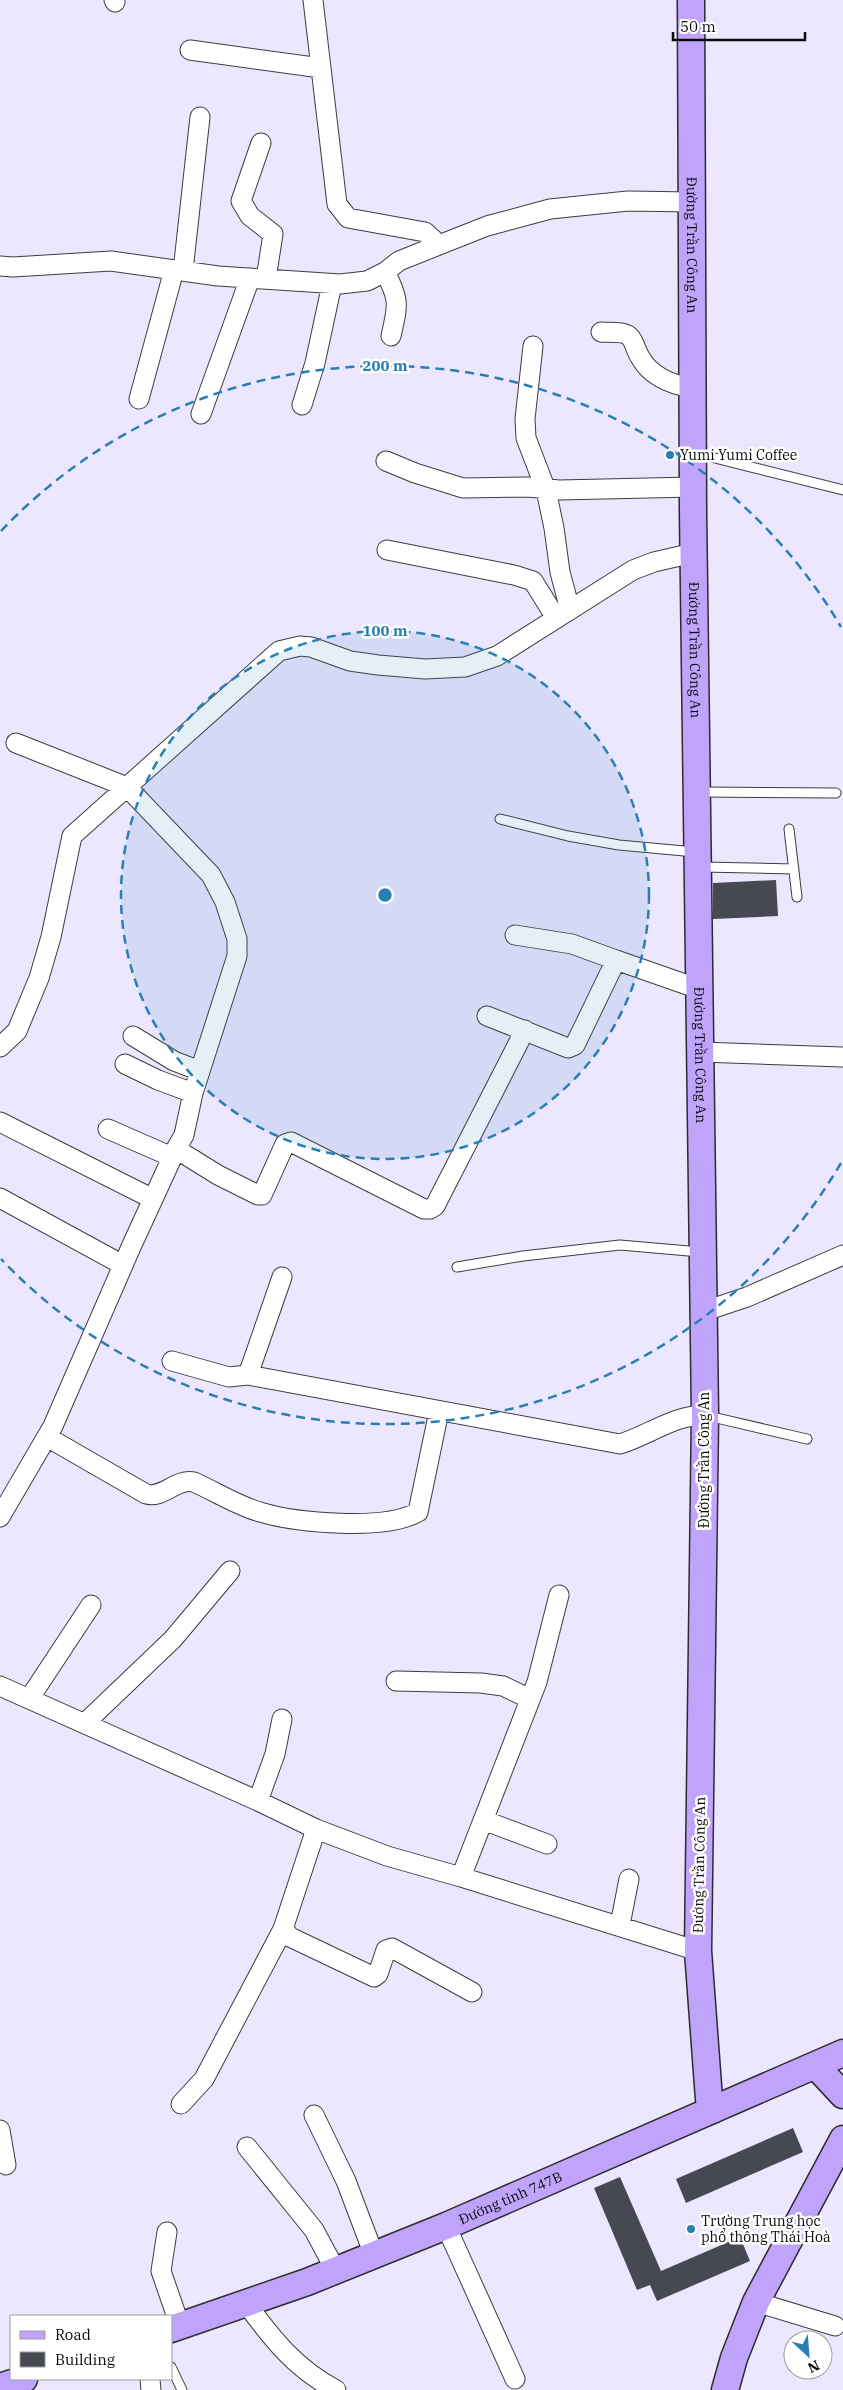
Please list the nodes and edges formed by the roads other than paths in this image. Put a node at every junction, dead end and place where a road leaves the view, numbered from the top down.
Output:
1 (313, 0) edge
2 (691, 0) edge
3 (190, 50) dead end
4 (321, 68) junction
5 (200, 117) dead end
6 (261, 143) dead end
7 (692, 202) junction
8 (439, 245) junction
9 (0, 266) edge
10 (179, 270) junction
11 (385, 272) junction
12 (258, 279) junction
13 (332, 284) junction
14 (601, 332) dead end
15 (391, 336) dead end
16 (533, 346) dead end
17 (692, 388) junction
18 (139, 399) dead end
19 (302, 405) dead end
20 (201, 414) dead end
21 (693, 452) junction
22 (386, 461) dead end
23 (693, 487) junction
24 (546, 490) junction
25 (843, 490) edge
26 (387, 550) dead end
27 (694, 553) junction
28 (563, 614) junction
29 (16, 743) dead end
30 (127, 787) junction
31 (697, 792) junction
32 (836, 793) dead end
33 (500, 819) dead end
34 (789, 829) dead end
35 (698, 860) junction
36 (794, 870) junction
37 (797, 897) dead end
38 (515, 935) dead end
39 (616, 960) junction
40 (699, 989) junction
41 (487, 1016) dead end
42 (525, 1030) junction
43 (133, 1036) dead end
44 (0, 1047) edge
45 (701, 1052) junction
46 (843, 1057) edge
47 (126, 1064) dead end
48 (200, 1070) junction
49 (193, 1092) junction
50 (0, 1122) edge
51 (108, 1129) dead end
52 (174, 1153) junction
53 (0, 1198) edge
54 (153, 1199) junction
55 (703, 1252) junction
56 (843, 1255) edge
57 (123, 1265) junction
58 (457, 1267) dead end
59 (282, 1277) dead end
60 (702, 1312) junction
61 (172, 1361) dead end
62 (248, 1375) junction
63 (439, 1411) junction
64 (705, 1415) junction
65 (46, 1437) junction
66 (807, 1439) dead end
67 (0, 1518) edge
68 (230, 1571) dead end
69 (559, 1595) dead end
70 (91, 1605) dead end
71 (396, 1681) dead end
72 (0, 1686) edge
73 (29, 1699) junction
74 (530, 1699) junction
75 (282, 1718) dead end
76 (85, 1723) junction
77 (258, 1801) junction
78 (483, 1820) junction
79 (316, 1829) junction
80 (547, 1844) dead end
81 (461, 1877) junction
82 (630, 1879) dead end
83 (620, 1926) junction
84 (283, 1929) junction
85 (698, 1951) junction
86 (472, 1992) dead end
87 (843, 2053) edge
88 (816, 2066) junction
89 (843, 2095) edge
90 (181, 2104) dead end
91 (712, 2110) junction
92 (314, 2115) dead end
93 (0, 2130) edge
94 (843, 2139) edge
95 (247, 2147) dead end
96 (6, 2165) dead end
97 (446, 2226) junction
98 (167, 2232) dead end
99 (374, 2255) junction
100 (336, 2271) junction
101 (756, 2302) junction
102 (246, 2303) junction
103 (835, 2326) dead end
104 (176, 2327) edge
105 (172, 2369) edge
106 (514, 2379) dead end
107 (21, 2380) edge
108 (0, 2387) edge
109 (182, 2390) edge
110 (336, 2390) edge
111 (725, 2390) edge

1 - 4 street
2 - 7 main road, Đường Trần Công An
3 - 4 street
4 - 8 street
5 - 10 street
6 - 12 street
7 - 8 street
7 - 17 main road, Đường Trần Công An
8 - 11 street
9 - 10 street
10 - 12 street
10 - 18 street
11 - 13 street
11 - 15 street
12 - 13 street
12 - 20 street
13 - 19 street
14 - 17 street
16 - 24 street
17 - 21 main road, Đường Trần Công An
21 - 23 main road, Đường Trần Công An
21 - 25 lane
22 - 24 street
23 - 24 street
23 - 27 main road, Đường Trần Công An
24 - 28 street
26 - 28 street
27 - 28 street
27 - 31 main road, Đường Trần Công An
28 - 30 street
29 - 30 street
30 - 44 street
30 - 48 street
31 - 32 lane
31 - 35 main road, Đường Trần Công An
33 - 35 lane
34 - 36 lane
35 - 36 lane
35 - 40 main road, Đường Trần Công An
36 - 37 lane
38 - 39 street
39 - 40 street
39 - 42 street
40 - 45 main road, Đường Trần Công An
41 - 42 street
42 - 52 street
43 - 48 street
45 - 46 street
45 - 55 main road, Đường Trần Công An
47 - 49 street
48 - 49 street
49 - 52 street
50 - 54 street
51 - 52 street
52 - 54 street
53 - 57 street
54 - 57 street
55 - 58 lane
55 - 60 main road, Đường Trần Công An
56 - 60 street
57 - 65 street
59 - 62 street
60 - 64 main road, Đường Trần Công An
61 - 62 street
62 - 63 street
63 - 64 street
63 - 65 street
64 - 66 lane
64 - 85 main road, Đường Trần Công An
65 - 67 street
68 - 76 street
69 - 74 street
70 - 73 street
71 - 74 street
72 - 73 street
73 - 76 street
74 - 78 street
75 - 77 street
76 - 77 street
77 - 79 street
78 - 80 street
78 - 81 street
79 - 81 street
79 - 84 street
81 - 83 street
82 - 83 street
83 - 85 street
84 - 86 street
84 - 90 street
85 - 91 main road, Đường Trần Công An
87 - 88 main road, Đường tỉnh 747B
88 - 89 main road
88 - 91 main road, Đường tỉnh 747B
91 - 97 main road, Đường tỉnh 747B
92 - 99 street
93 - 96 street
94 - 101 main road
95 - 100 street
97 - 99 main road, Đường tỉnh 747B
97 - 106 street
98 - 104 street
99 - 100 main road, Đường tỉnh 747B
100 - 102 main road, Đường tỉnh 747B
101 - 103 street
101 - 111 main road
102 - 104 main road, Đường tỉnh 747B
102 - 110 street
105 - 109 lane
107 - 108 main road

